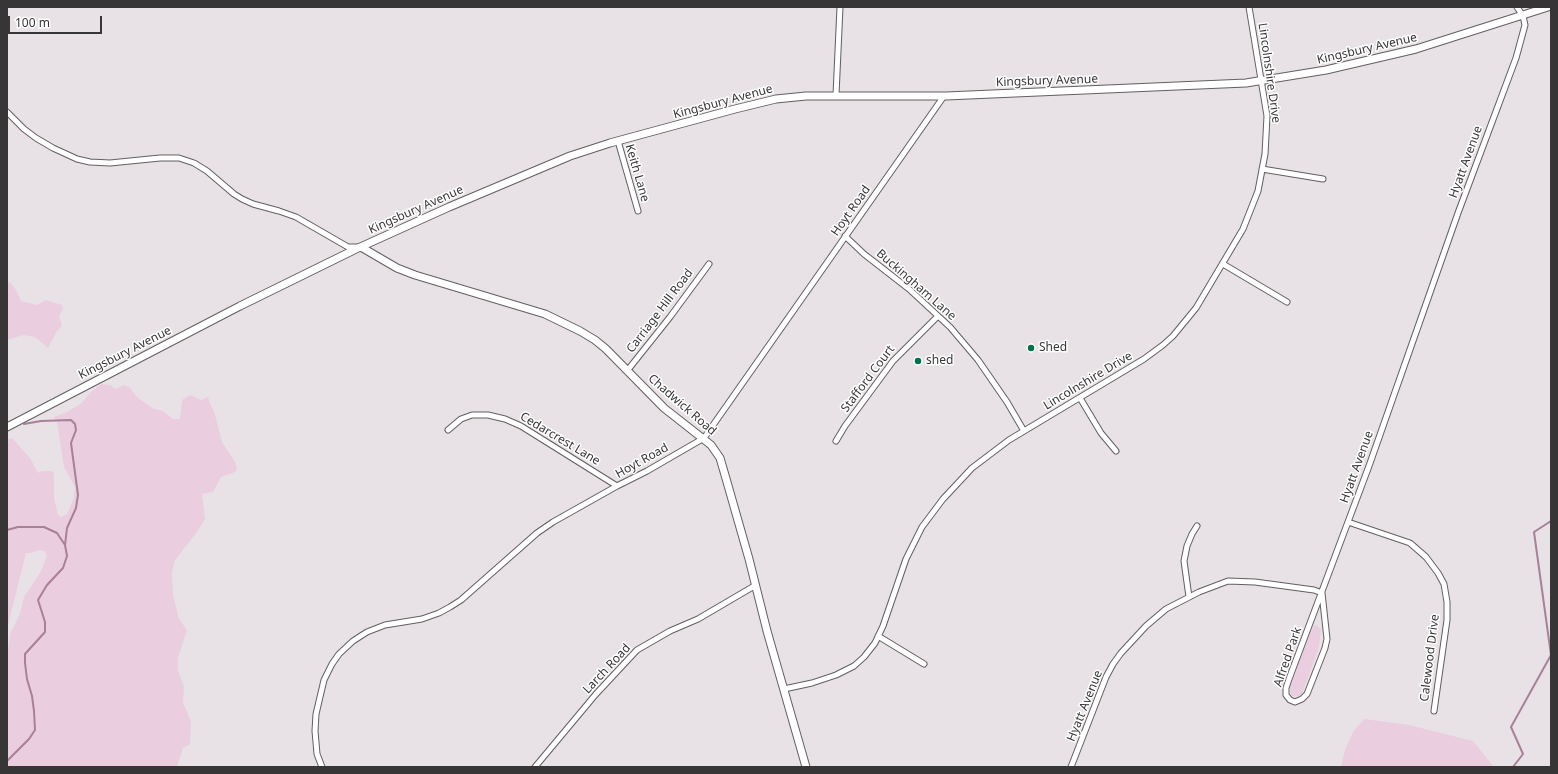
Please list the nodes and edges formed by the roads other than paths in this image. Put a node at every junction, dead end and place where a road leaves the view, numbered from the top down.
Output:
1 (840, 7) edge
2 (1249, 7) edge
3 (1518, 7) edge
4 (1548, 7) edge
5 (1523, 16) junction
6 (1261, 81) junction
7 (836, 95) junction
8 (944, 96) junction
9 (7, 112) edge
10 (618, 141) junction
11 (1262, 169) junction
12 (1323, 179) dead end
13 (638, 211) dead end
14 (845, 236) junction
15 (361, 247) junction
16 (709, 264) dead end
17 (1223, 264) junction
18 (1287, 302) dead end
19 (938, 316) junction
20 (627, 371) junction
21 (1080, 398) junction
22 (7, 427) edge
23 (448, 430) dead end
24 (1024, 431) junction
25 (704, 438) junction
26 (836, 441) dead end
27 (1116, 451) dead end
28 (617, 486) junction
29 (1348, 522) junction
30 (1197, 526) dead end
31 (756, 585) junction
32 (1322, 593) junction
33 (1189, 597) junction
34 (878, 636) junction
35 (924, 664) dead end
36 (784, 689) junction
37 (1434, 711) dead end
38 (322, 767) edge
39 (535, 767) edge
40 (806, 767) edge
41 (1071, 767) edge

1 - 7 street
2 - 6 street, Lincolnshire Drive
3 - 5 street
4 - 5 main road, Kingsbury Avenue
5 - 6 main road, Kingsbury Avenue
5 - 29 street, Hyatt Avenue
6 - 8 main road, Kingsbury Avenue
6 - 11 street, Lincolnshire Drive
7 - 8 main road, Kingsbury Avenue
7 - 10 main road, Kingsbury Avenue
8 - 14 street, Hoyt Road
9 - 15 street
10 - 13 street, Keith Lane
10 - 15 main road, Kingsbury Avenue
11 - 12 street
11 - 17 street, Lincolnshire Drive
14 - 19 street, Buckingham Lane
14 - 25 street, Hoyt Road
15 - 20 main road, Chadwick Road
15 - 22 main road, Kingsbury Avenue
16 - 20 street, Carriage Hill Road
17 - 18 street
17 - 21 street, Lincolnshire Drive
19 - 24 street, Buckingham Lane
19 - 26 street, Stafford Court
20 - 25 main road, Chadwick Road
21 - 24 street, Lincolnshire Drive
21 - 27 street
23 - 28 street, Cedarcrest Lane
24 - 34 street, Lincolnshire Drive
25 - 28 street, Hoyt Road
25 - 31 main road, Chadwick Road
28 - 38 street, Hoyt Road
29 - 32 street, Hyatt Avenue
29 - 37 street, Calewood Drive
30 - 33 street
31 - 36 main road, Chadwick Road
31 - 39 street, Larch Road
32 - 32 street, Alfred Park
32 - 33 street, Hyatt Avenue
33 - 41 street, Hyatt Avenue
34 - 35 street
34 - 36 street, Lincolnshire Drive
36 - 40 main road, Chadwick Road

